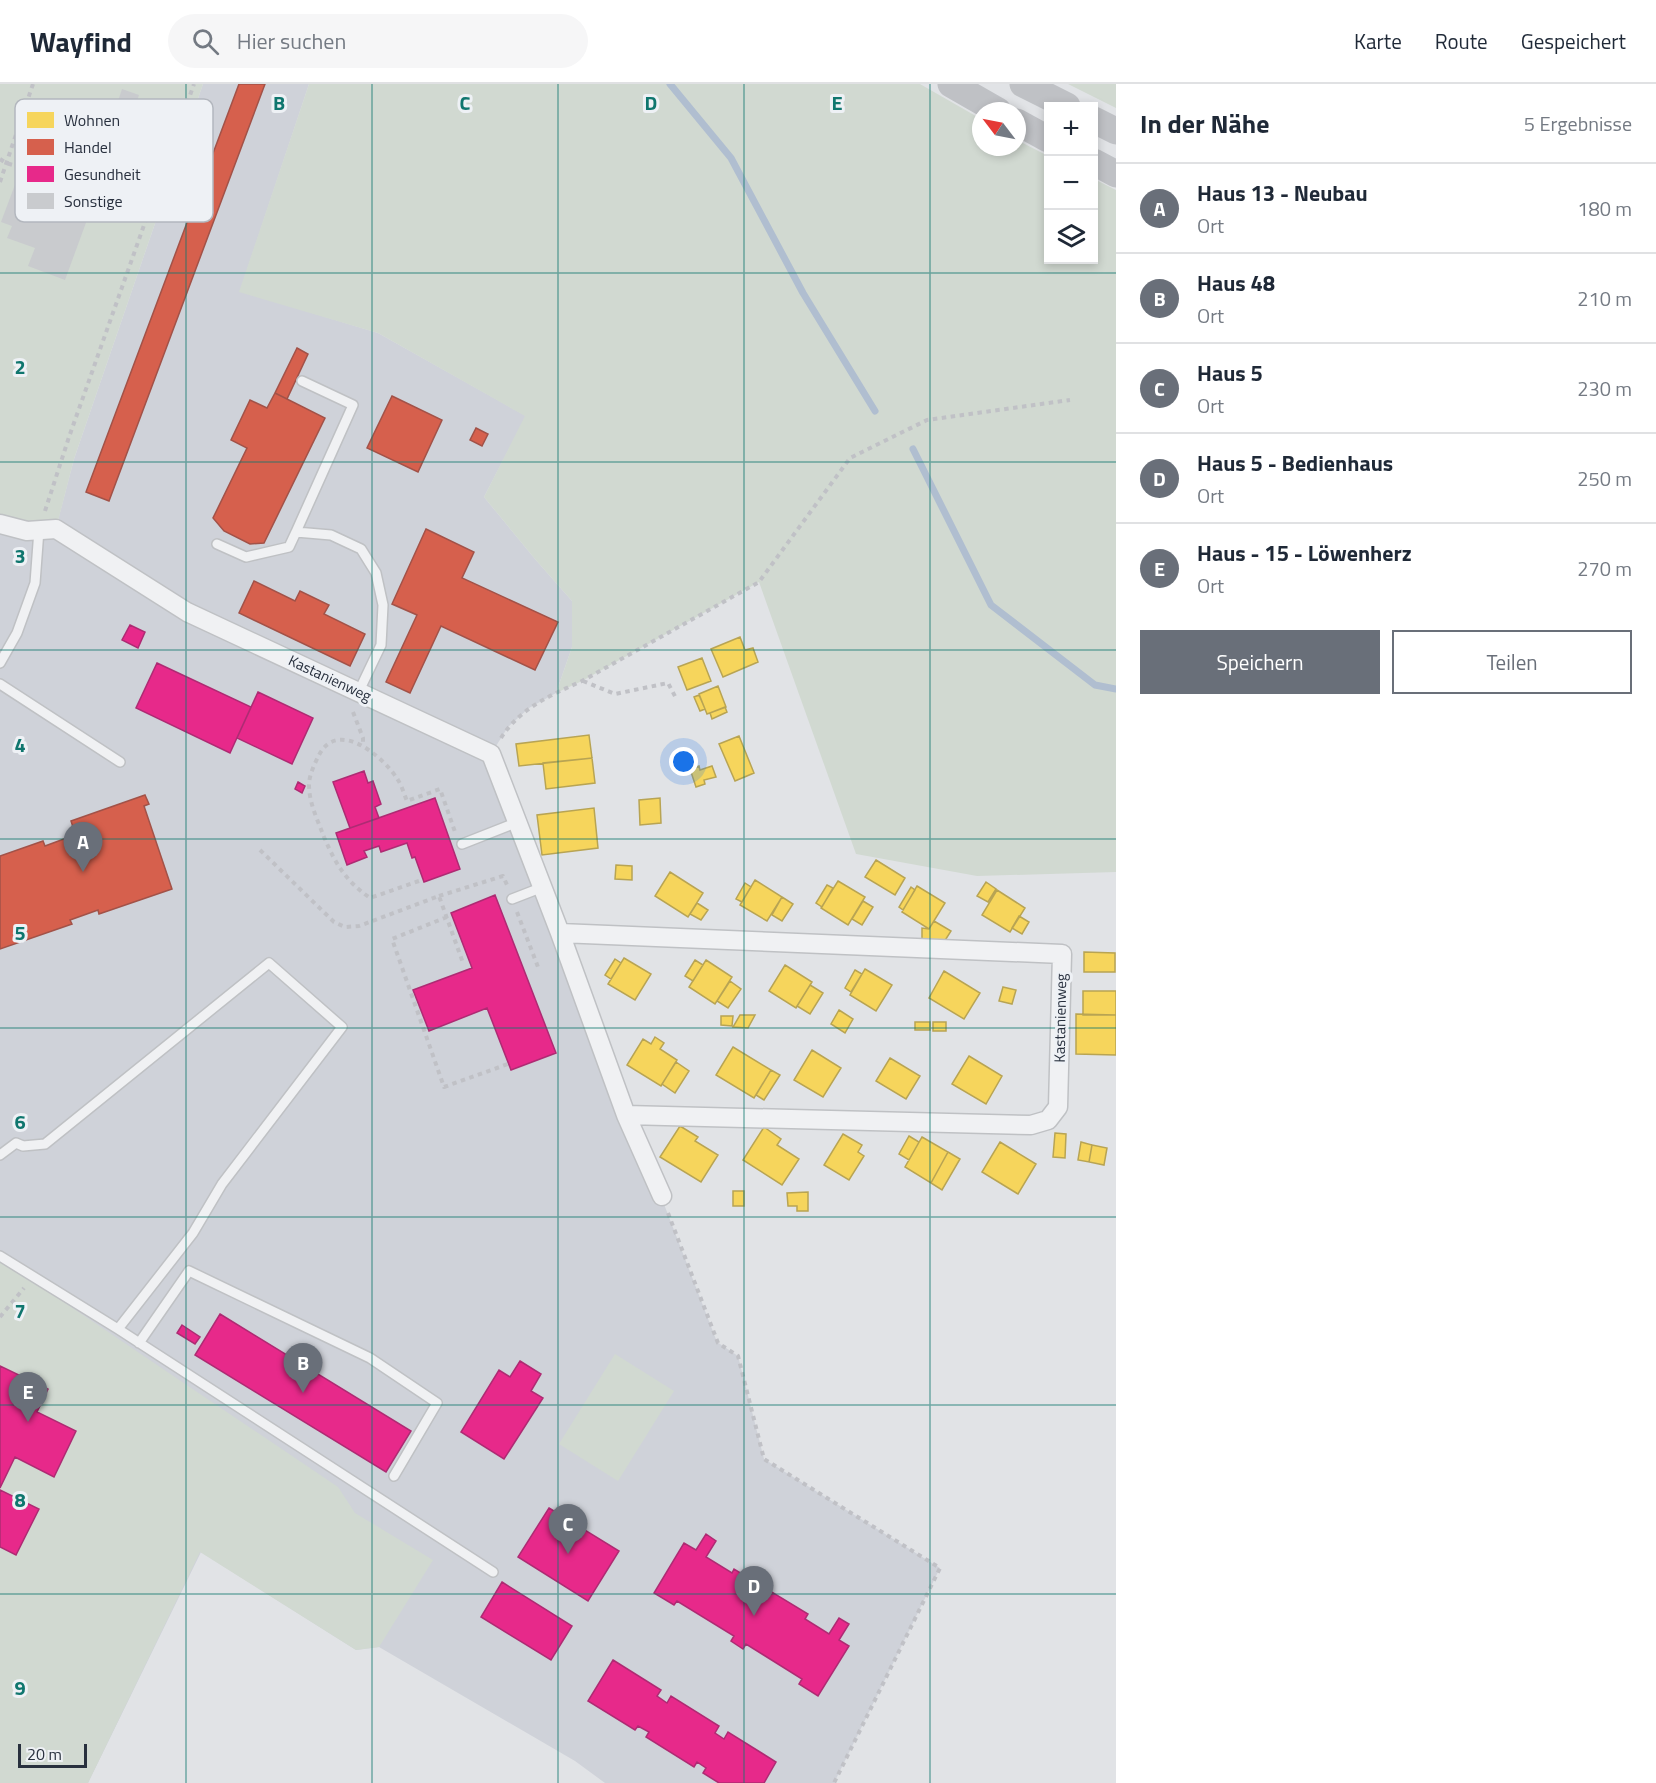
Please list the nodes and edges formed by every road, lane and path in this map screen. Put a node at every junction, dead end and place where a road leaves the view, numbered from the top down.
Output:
1 (33, 84) edge
2 (194, 84) edge
3 (951, 84) edge
4 (1023, 84) edge
5 (28, 99) edge
6 (189, 99) edge
7 (983, 102) edge
8 (1059, 102) edge
9 (1098, 122) edge
10 (1026, 127) edge
11 (1116, 131) edge
12 (15, 137) edge
13 (1044, 137) edge
14 (0, 159) edge
15 (6, 163) junction
16 (1098, 164) edge
17 (15, 166) edge
18 (1116, 174) edge
19 (0, 182) edge
20 (145, 222) edge
21 (302, 381) dead end
22 (1070, 400) dead end
23 (0, 524) edge
24 (39, 530) junction
25 (296, 532) junction
26 (217, 544) dead end
27 (0, 663) edge
28 (582, 681) junction
29 (0, 684) edge
30 (359, 691) junction
31 (677, 700) dead end
32 (491, 754) junction
33 (120, 762) dead end
34 (518, 822) junction
35 (462, 844) joint
36 (260, 850) dead end
37 (418, 881) dead end
38 (543, 887) junction
39 (439, 896) junction
40 (512, 899) junction
41 (447, 917) junction
42 (560, 933) junction
43 (463, 963) dead end
44 (538, 967) dead end
45 (508, 1064) dead end
46 (626, 1115) junction
47 (0, 1155) edge
48 (662, 1196) joint
49 (0, 1256) edge
50 (33, 1277) junction
51 (0, 1317) edge
52 (118, 1329) junction
53 (139, 1343) junction
54 (394, 1476) dead end
55 (493, 1572) dead end
56 (834, 1783) edge

1 - 5 path
2 - 6 path
3 - 7 main road
4 - 8 main road
9 - 11 main road
10 - 13 main road
12 - 15 path
14 - 15 path
15 - 17 path
15 - 19 path
16 - 18 main road
20 - 24 path
21 - 25 lane
22 - 28 path
23 - 24 street, Kastanienweg
24 - 27 lane
24 - 30 street, Kastanienweg
25 - 26 lane
25 - 30 lane
28 - 31 path
28 - 32 path
29 - 33 lane
30 - 32 street, Kastanienweg
32 - 34 street
34 - 35 lane
34 - 38 street
35 - 37 path
36 - 39 path
38 - 40 lane
38 - 42 street
39 - 40 path
39 - 41 path
40 - 44 path
41 - 43 path
41 - 45 path
42 - 46 street
42 - 46 street, Kastanienweg
46 - 48 street
47 - 52 lane
48 - 56 path
49 - 50 lane
50 - 51 path
50 - 52 lane
52 - 53 lane
53 - 54 lane
53 - 55 lane

